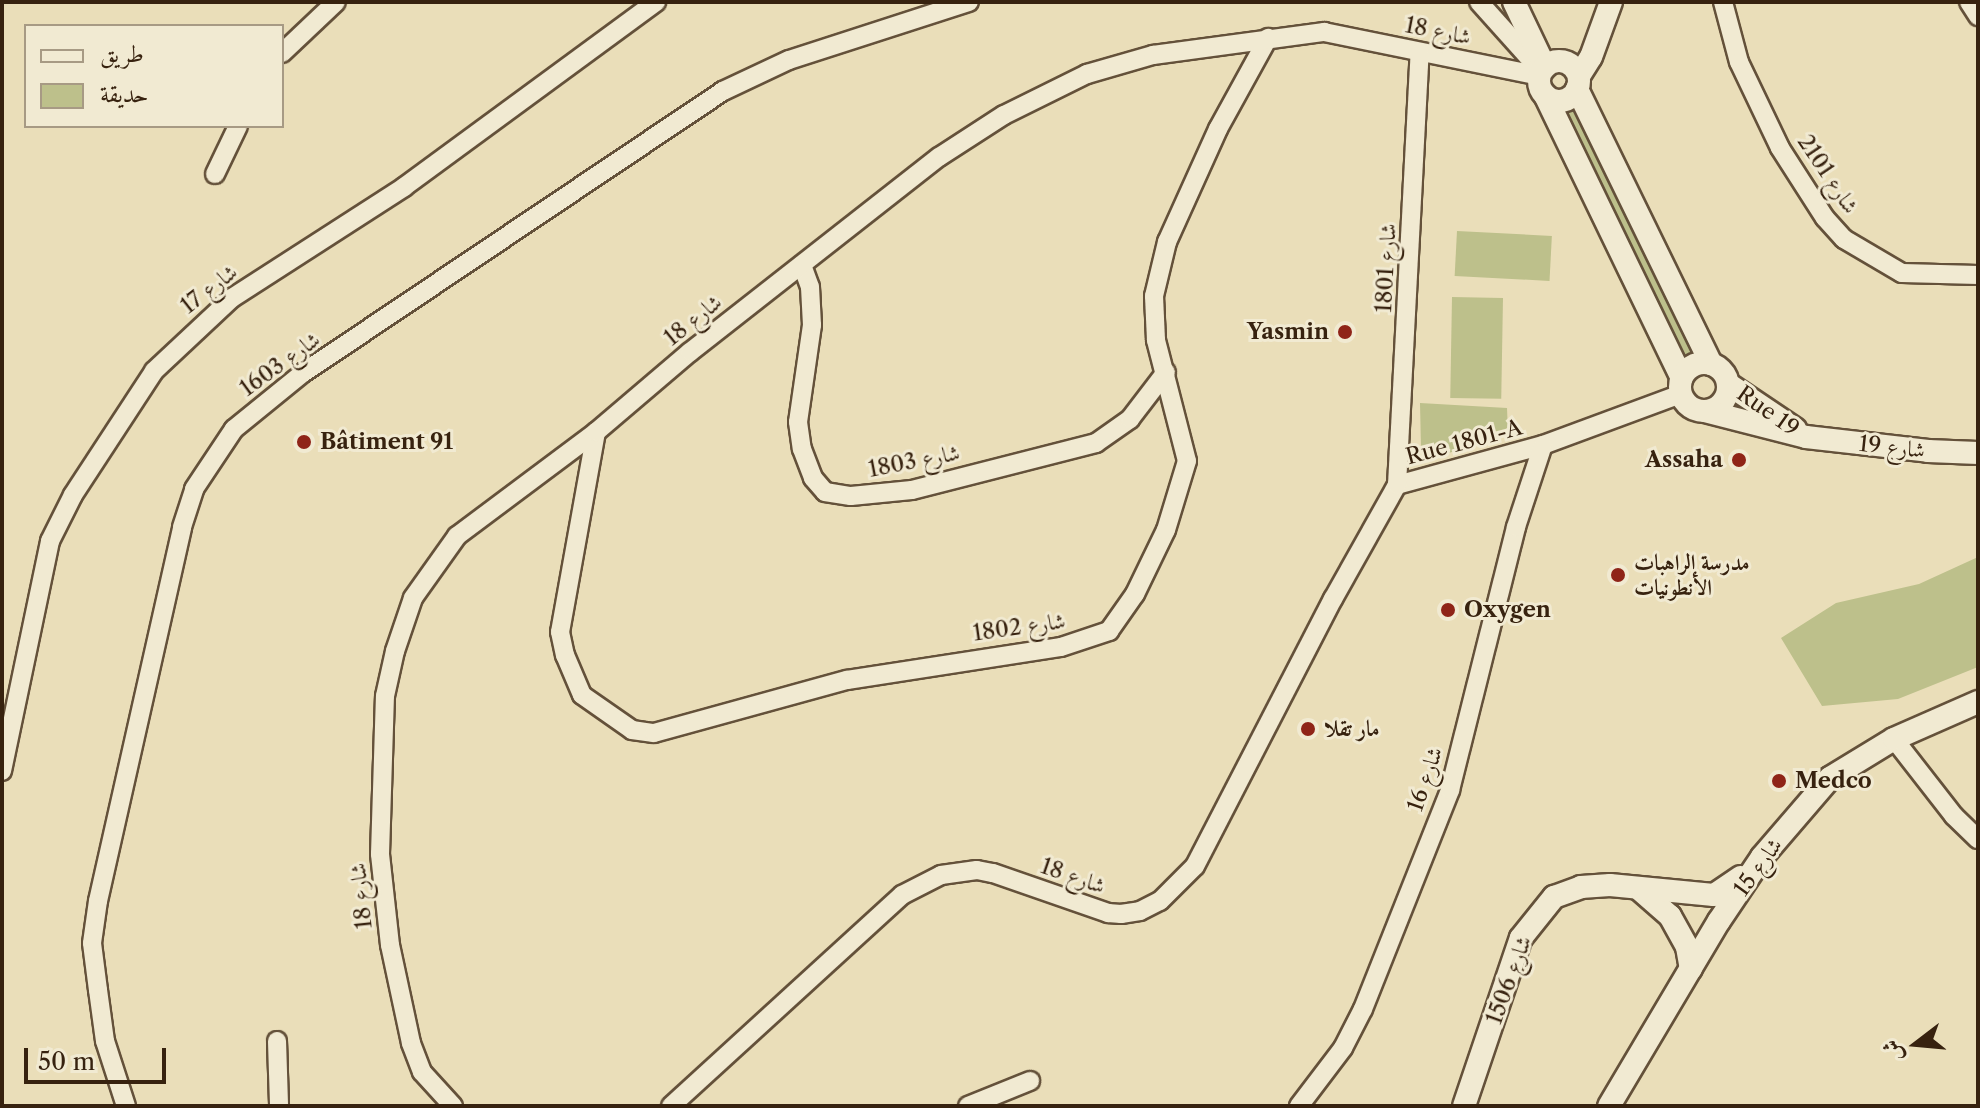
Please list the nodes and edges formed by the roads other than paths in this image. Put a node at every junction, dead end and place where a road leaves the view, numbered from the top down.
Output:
1 (336, 2) edge
2 (656, 2) edge
3 (969, 2) edge
4 (1479, 2) edge
5 (1514, 2) edge
6 (1611, 2) edge
7 (1723, 2) edge
8 (1969, 2) edge
9 (1978, 16) edge
10 (1268, 38) junction
11 (284, 51) edge
12 (1420, 53) junction
13 (1543, 77) junction
14 (1578, 83) junction
15 (237, 128) edge
16 (215, 174) dead end
17 (802, 265) junction
18 (1978, 275) edge
19 (1711, 364) junction
20 (1166, 372) junction
21 (1728, 384) junction
22 (1681, 386) junction
23 (1705, 411) junction
24 (596, 432) junction
25 (1806, 437) junction
26 (1543, 445) junction
27 (1978, 453) edge
28 (1397, 485) junction
29 (1978, 702) edge
30 (1894, 739) junction
31 (2, 771) edge
32 (1978, 839) edge
33 (1762, 857) junction
34 (1638, 888) junction
35 (1691, 969) junction
36 (277, 1041) dead end
37 (1030, 1081) dead end
38 (126, 1106) edge
39 (279, 1106) edge
40 (453, 1106) edge
41 (671, 1106) edge
42 (968, 1106) edge
43 (1299, 1106) edge
44 (1464, 1106) edge
45 (1609, 1106) edge

1 - 11 street
2 - 31 street, شارع 17
3 - 38 street, شارع 1603
4 - 13 street
5 - 13 street
6 - 14 street
7 - 18 street, شارع 2101
8 - 9 street
10 - 12 street, شارع 18
10 - 17 street, شارع 18
10 - 20 street, شارع 1802
12 - 13 street, شارع 18
12 - 28 street, شارع 1801
13 - 14 street
13 - 14 street
13 - 22 street
14 - 19 street
15 - 16 street
17 - 20 street, شارع 1803
17 - 24 street, شارع 18
19 - 21 street
19 - 22 street
20 - 24 street, شارع 1802
21 - 23 street
21 - 25 street, Rue 19
22 - 23 street
22 - 26 street, Rue 1801-A
23 - 25 street, Rue 19
24 - 40 street, شارع 18
25 - 27 street, شارع 19
26 - 28 street, Rue 1801-A
26 - 43 street, شارع 16
28 - 41 street, شارع 18
29 - 30 street, شارع 15
30 - 32 street
30 - 33 street, شارع 15
33 - 34 street, شارع 1506
33 - 35 street, شارع 15
34 - 35 street
34 - 44 street, شارع 1506
35 - 45 street, شارع 15
36 - 39 street
37 - 42 street

